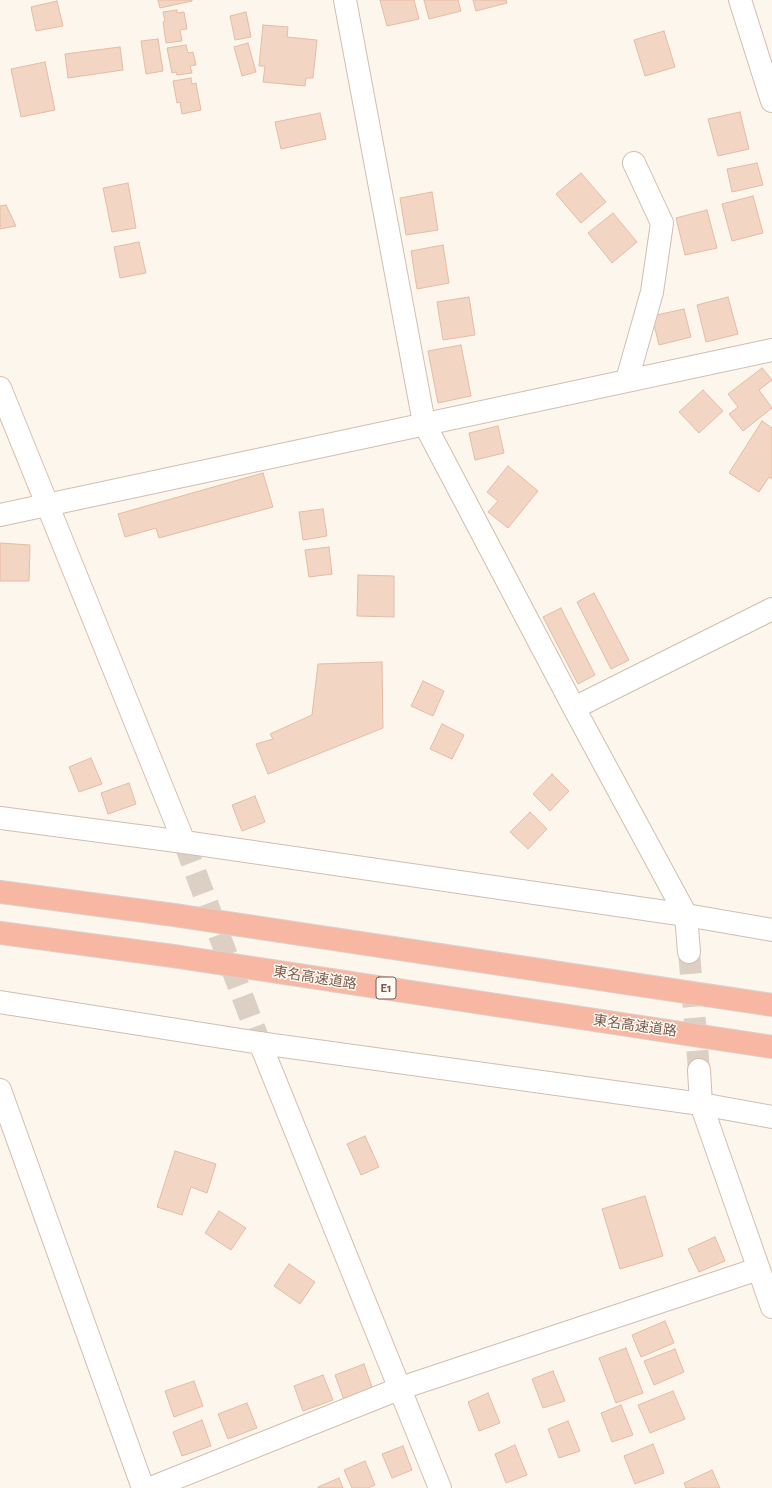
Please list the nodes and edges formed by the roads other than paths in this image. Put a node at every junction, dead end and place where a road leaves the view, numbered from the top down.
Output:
1 (344, 0) edge
2 (740, 0) edge
3 (772, 101) edge
4 (634, 162) dead end
5 (772, 350) edge
6 (627, 380) junction
7 (0, 388) edge
8 (424, 423) junction
9 (46, 504) junction
10 (0, 515) edge
11 (772, 610) edge
12 (574, 708) junction
13 (0, 818) edge
14 (184, 842) junction
15 (0, 892) edge
16 (686, 915) junction
17 (772, 930) edge
18 (0, 933) edge
19 (689, 952) tunnel mouth
20 (0, 1002) edge
21 (772, 1005) edge
22 (260, 1043) junction
23 (772, 1047) edge
24 (699, 1070) tunnel mouth
25 (0, 1090) edge
26 (701, 1104) junction
27 (772, 1117) edge
28 (758, 1269) junction
29 (772, 1306) edge
30 (401, 1388) junction
31 (143, 1488) edge
32 (151, 1488) edge
33 (440, 1488) edge

1 - 8 street
2 - 3 street
4 - 6 street
5 - 6 street
6 - 8 street
7 - 9 street
8 - 9 street
8 - 12 street
9 - 10 street
9 - 14 street
11 - 12 street
12 - 16 street
13 - 14 street
14 - 16 street
15 - 21 highway
16 - 17 street
16 - 19 street
18 - 23 highway, 東名高速道路 / E1
20 - 22 street
22 - 26 street
22 - 30 street
24 - 26 street
25 - 31 street
26 - 27 street
26 - 28 street
28 - 29 street
28 - 30 street
30 - 32 street
30 - 33 street

